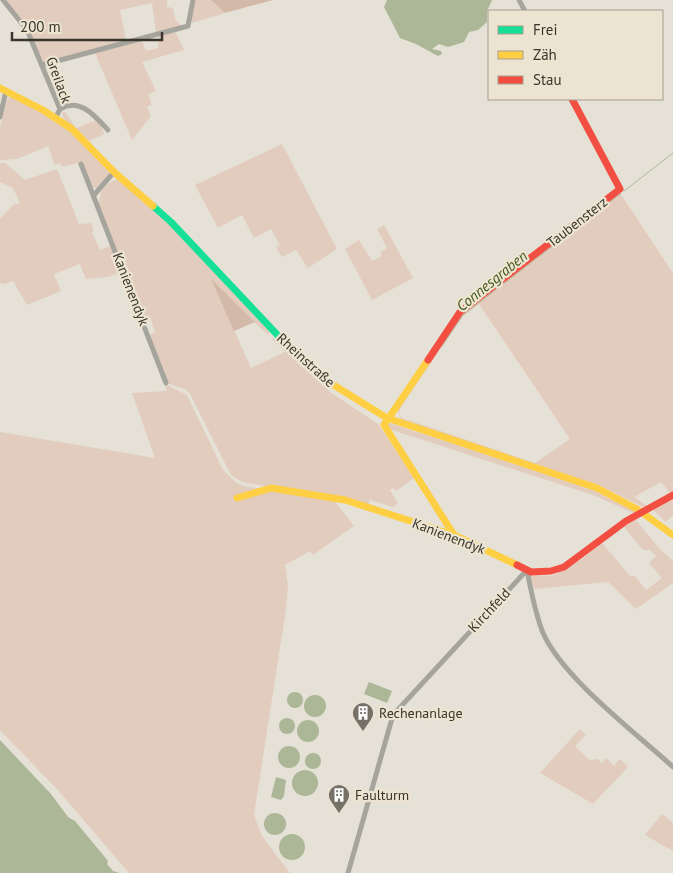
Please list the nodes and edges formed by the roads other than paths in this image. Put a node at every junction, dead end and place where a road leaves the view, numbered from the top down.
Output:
1 (3, 0) edge
2 (193, 0) edge
3 (42, 65) junction
4 (3, 90) edge
5 (573, 100) edge
6 (60, 109) junction
7 (0, 117) edge
8 (56, 117) junction
9 (108, 130) dead end
10 (81, 164) dead end
11 (114, 172) junction
12 (94, 195) junction
13 (166, 383) dead end
14 (387, 418) junction
15 (673, 495) edge
16 (238, 498) dead end
17 (644, 511) junction
18 (673, 535) edge
19 (454, 536) junction
20 (527, 570) junction
21 (673, 766) edge
22 (348, 873) edge

1 - 3 street, Greilack
2 - 3 street
3 - 6 street, Greilack
4 - 7 street
4 - 8 street, Rheinstraße
5 - 14 street, Taubensterz
6 - 8 street, Greilack
6 - 9 street
8 - 11 street, Rheinstraße
10 - 12 street, Kanienendyk
11 - 12 street
11 - 14 street, Rheinstraße
12 - 13 street, Kanienendyk
14 - 17 street, Rheinstraße
14 - 19 street
15 - 17 street, Kanienendyk
16 - 19 street, Kanienendyk
17 - 18 street, Rheinstraße
17 - 20 street, Kanienendyk
19 - 20 street, Kanienendyk
20 - 21 street, Kirchfeld
20 - 22 street, Kirchfeld

